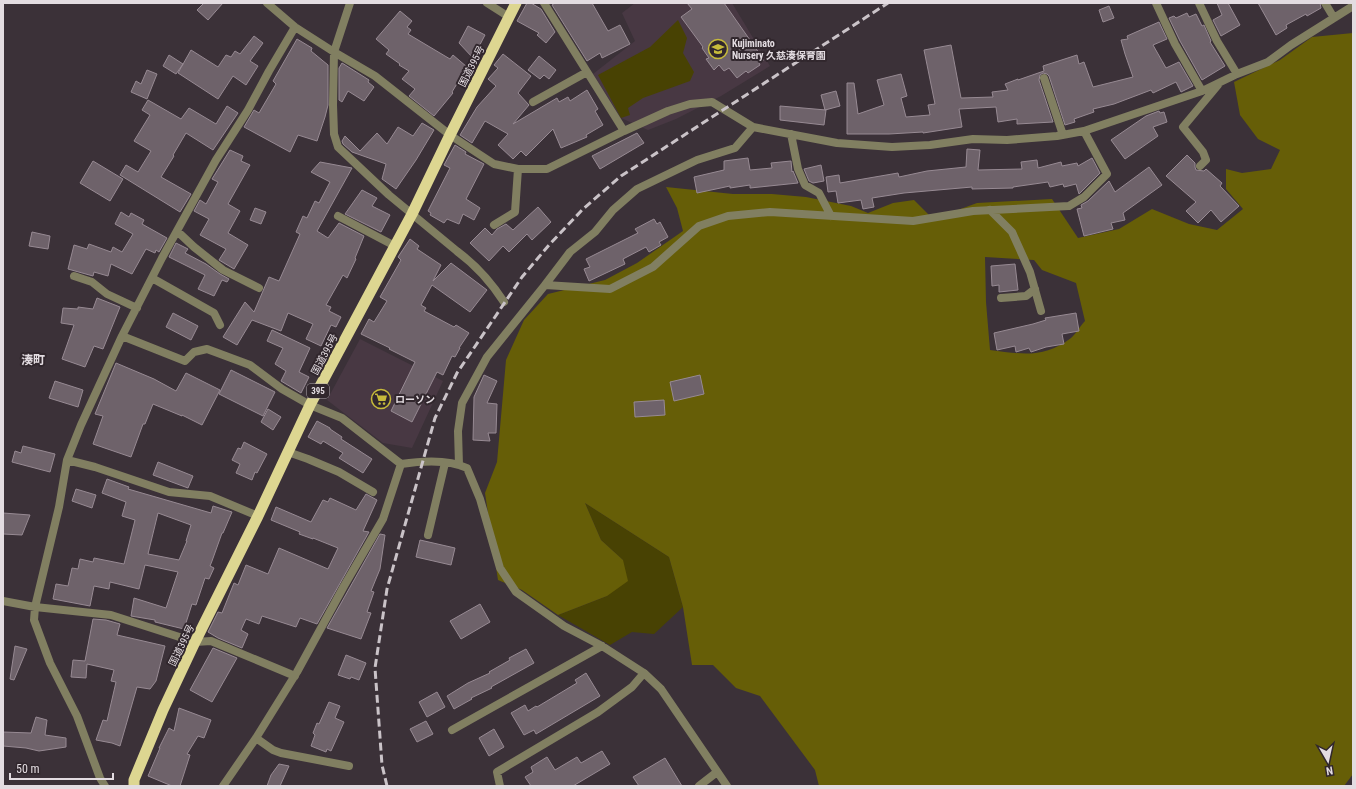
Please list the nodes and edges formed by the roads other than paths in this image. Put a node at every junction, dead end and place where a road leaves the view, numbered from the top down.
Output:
1 (267, 3) edge
2 (350, 3) edge
3 (487, 3) edge
4 (516, 3) edge
5 (544, 3) edge
6 (1156, 3) edge
7 (1199, 3) edge
8 (1325, 3) edge
9 (1353, 6) edge
10 (509, 17) junction
11 (1334, 18) junction
12 (294, 27) junction
13 (334, 52) junction
14 (587, 72) junction
15 (1237, 74) junction
16 (1044, 78) dead end
17 (1220, 83) junction
18 (1202, 91) junction
19 (533, 102) dead end
20 (752, 127) junction
21 (624, 131) junction
22 (1084, 131) junction
23 (791, 134) junction
24 (450, 135) junction
25 (1063, 135) junction
26 (1200, 166) dead end
27 (518, 169) junction
28 (990, 210) junction
29 (412, 214) junction
30 (338, 216) dead end
31 (831, 216) junction
32 (494, 225) dead end
33 (177, 231) junction
34 (395, 246) junction
35 (74, 276) dead end
36 (152, 278) junction
37 (545, 285) junction
38 (259, 288) dead end
39 (1035, 289) junction
40 (1001, 298) dead end
41 (504, 302) dead end
42 (136, 308) junction
43 (1041, 311) dead end
44 (220, 325) dead end
45 (122, 336) junction
46 (310, 405) junction
47 (288, 452) junction
48 (67, 460) junction
49 (445, 463) junction
50 (401, 464) junction
51 (459, 465) junction
52 (373, 492) dead end
53 (258, 516) junction
54 (428, 535) dead end
55 (3, 601) edge
56 (35, 607) junction
57 (195, 642) junction
58 (602, 646) junction
59 (644, 673) junction
60 (295, 676) junction
61 (452, 730) dead end
62 (256, 738) junction
63 (349, 766) dead end
64 (717, 772) junction
65 (105, 786) edge
66 (134, 786) edge
67 (223, 786) edge
68 (500, 786) edge
69 (698, 786) edge
70 (726, 786) edge

1 - 12 street
2 - 13 street
3 - 10 street
4 - 10 highway, 国道395号 / 395
5 - 14 street
6 - 18 street
7 - 15 street
8 - 11 street
9 - 11 street
10 - 24 highway, 国道395号 / 395
11 - 15 street
12 - 13 street
12 - 33 street
13 - 24 street
13 - 29 street
14 - 19 street
14 - 21 street
15 - 17 street
16 - 25 street
17 - 18 street
17 - 26 street
18 - 22 street
20 - 21 street
20 - 23 street
20 - 37 street
21 - 27 street
22 - 25 street
22 - 28 street
23 - 25 street
23 - 31 street
24 - 27 street
24 - 29 highway, 国道395号 / 395
27 - 32 street
28 - 31 street
28 - 39 street
29 - 34 highway, 国道395号 / 395
29 - 41 street
30 - 34 street
31 - 37 street
33 - 36 street
33 - 38 street
34 - 46 highway, 国道395号 / 395
35 - 42 street
36 - 42 street
36 - 44 street
37 - 51 street
39 - 40 street
39 - 43 street
42 - 45 street
45 - 46 street
45 - 48 street
46 - 47 highway, 国道395号 / 395
46 - 50 street
47 - 52 street
47 - 53 highway, 国道395号 / 395
48 - 53 street
48 - 56 street
49 - 50 street
49 - 51 street
49 - 54 street
50 - 60 street
51 - 58 street
53 - 57 highway, 国道395号 / 395
55 - 56 street
56 - 57 street
56 - 65 street
57 - 60 street
57 - 66 highway, 国道395号 / 395
58 - 59 street
58 - 61 street
59 - 64 street
59 - 68 street
60 - 62 street
62 - 63 street
62 - 67 street
64 - 69 street
64 - 70 street

